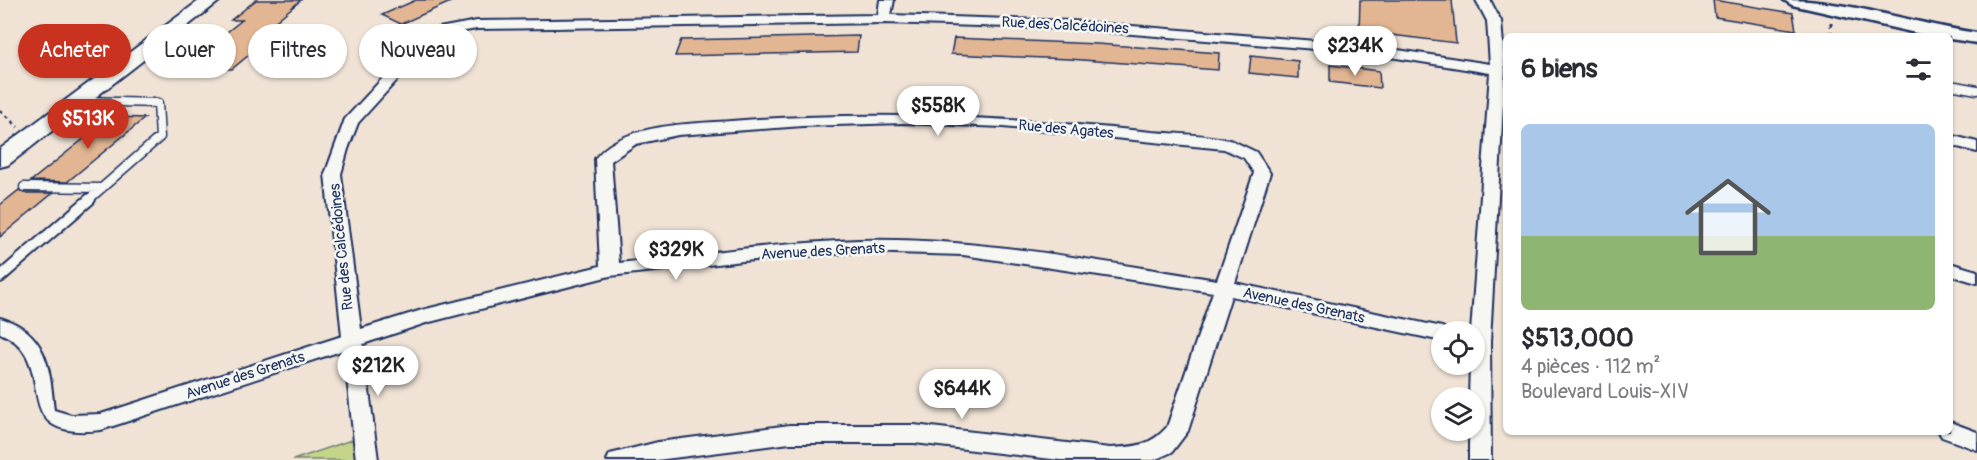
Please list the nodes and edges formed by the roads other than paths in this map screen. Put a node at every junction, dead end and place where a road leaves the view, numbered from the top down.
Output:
1 (212, 0) edge
2 (886, 0) edge
3 (1483, 0) edge
4 (1792, 0) edge
5 (1851, 4) edge
6 (885, 19) junction
7 (1945, 33) edge
8 (1953, 34) edge
9 (1977, 36) edge
10 (1498, 70) junction
11 (1953, 86) edge
12 (1977, 90) edge
13 (77, 101) junction
14 (1953, 141) edge
15 (1977, 147) edge
16 (0, 160) edge
17 (24, 187) dead end
18 (102, 188) junction
19 (610, 270) junction
20 (1953, 270) edge
21 (1977, 277) edge
22 (0, 278) edge
23 (1226, 288) junction
24 (1479, 321) edge
25 (0, 325) edge
26 (1431, 332) edge
27 (351, 340) junction
28 (1478, 375) edge
29 (1953, 432) edge
30 (1977, 441) edge
31 (367, 460) edge
32 (618, 460) edge
33 (1480, 460) edge

1 - 13 main road
2 - 6 street
3 - 10 street
4 - 5 street
5 - 7 street
6 - 10 street, Rue des Calcédoines
6 - 27 street, Rue des Calcédoines
8 - 9 street
10 - 24 street
11 - 12 lane
13 - 16 main road
13 - 18 lane
14 - 15 street
17 - 18 lane
18 - 22 lane
19 - 23 street, Avenue des Grenats
19 - 23 street, Rue des Agates
19 - 27 street, Avenue des Grenats
20 - 21 street
23 - 26 street, Avenue des Grenats
23 - 32 street
25 - 27 street, Avenue des Grenats
27 - 31 street, Rue des Calcédoines
28 - 33 street
29 - 30 street

